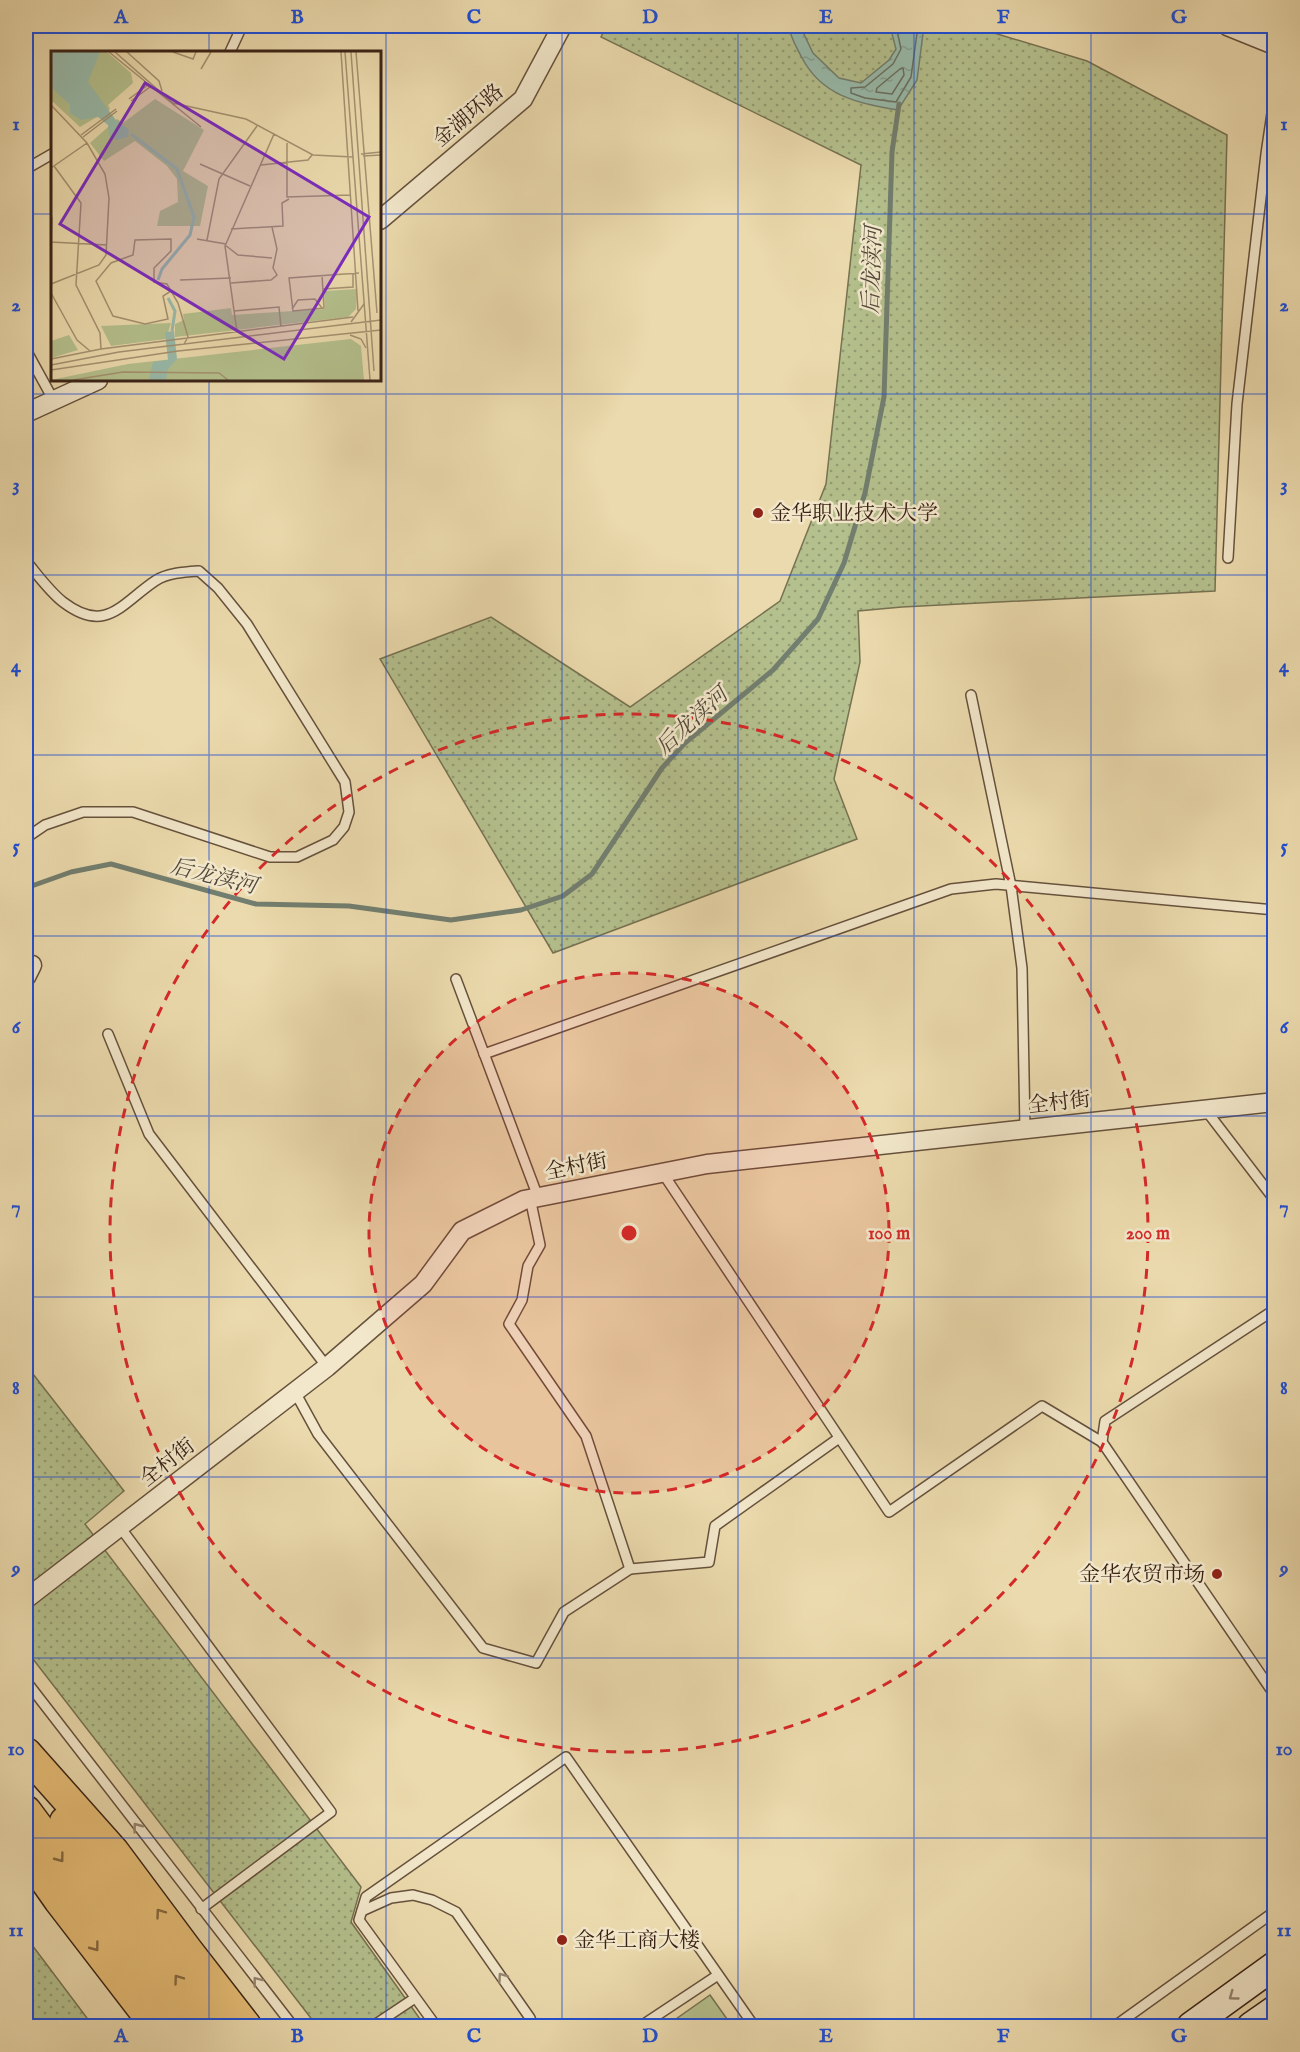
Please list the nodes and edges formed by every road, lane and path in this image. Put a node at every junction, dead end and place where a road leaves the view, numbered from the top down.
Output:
1 (242, 26) edge
2 (562, 26) edge
3 (1227, 26) edge
4 (1275, 45) edge
5 (230, 51) edge
6 (1275, 100) edge
7 (51, 155) edge
8 (26, 169) edge
9 (381, 219) edge
10 (26, 350) edge
11 (96, 381) edge
12 (54, 401) junction
13 (26, 413) edge
14 (1228, 558) dead end
15 (26, 561) edge
16 (971, 695) dead end
17 (26, 838) edge
18 (1011, 886) junction
19 (1275, 910) edge
20 (456, 979) dead end
21 (108, 1034) dead end
22 (484, 1054) junction
23 (1275, 1102) edge
24 (1205, 1109) junction
25 (1025, 1129) junction
26 (662, 1172) junction
27 (534, 1198) junction
28 (1275, 1199) edge
29 (1275, 1310) edge
30 (327, 1367) junction
31 (294, 1392) junction
32 (839, 1438) junction
33 (1102, 1442) junction
34 (120, 1527) junction
35 (630, 1569) junction
36 (26, 1599) edge
37 (26, 1681) edge
38 (1275, 1694) edge
39 (26, 1753) edge
40 (26, 1767) edge
41 (26, 1812) edge
42 (26, 1852) edge
43 (201, 1909) junction
44 (362, 1911) junction
45 (1275, 1912) edge
46 (1275, 1966) edge
47 (718, 1975) junction
48 (415, 1998) junction
49 (1275, 2010) edge
50 (156, 2026) edge
51 (186, 2026) edge
52 (212, 2026) edge
53 (246, 2026) edge
54 (293, 2026) edge
55 (373, 2026) edge
56 (434, 2026) edge
57 (533, 2026) edge
58 (641, 2026) edge
59 (754, 2026) edge
60 (1115, 2026) edge
61 (1191, 2026) edge
62 (1251, 2026) edge

1 - 5 lane
2 - 9 street, 金湖环路
3 - 4 street
6 - 14 lane
7 - 8 lane
10 - 12 lane
11 - 12 street
12 - 13 street
15 - 17 lane
16 - 18 lane
18 - 19 lane
18 - 22 lane
18 - 25 lane
20 - 22 lane
21 - 30 lane
22 - 27 lane
23 - 24 street, 全村街
24 - 25 street, 全村街
24 - 28 lane
25 - 26 street, 全村街
26 - 27 street, 全村街
26 - 32 lane
27 - 30 street, 全村街
27 - 35 lane
29 - 33 lane
30 - 31 street, 全村街
31 - 34 street, 全村街
31 - 35 lane
32 - 33 lane
32 - 35 lane
33 - 38 lane
34 - 36 street, 全村街
34 - 43 lane
43 -> 37 lane
53 -> 39 main road
52 -> 40 main road
41 -> 51 main road
42 -> 50 main road
54 -> 43 lane
44 - 47 lane
44 - 48 lane
57 -> 44 lane
45 - 60 lane
46 -> 61 main road
47 - 58 lane
47 - 59 lane
48 - 55 lane
48 - 56 lane
49 - 62 main road

